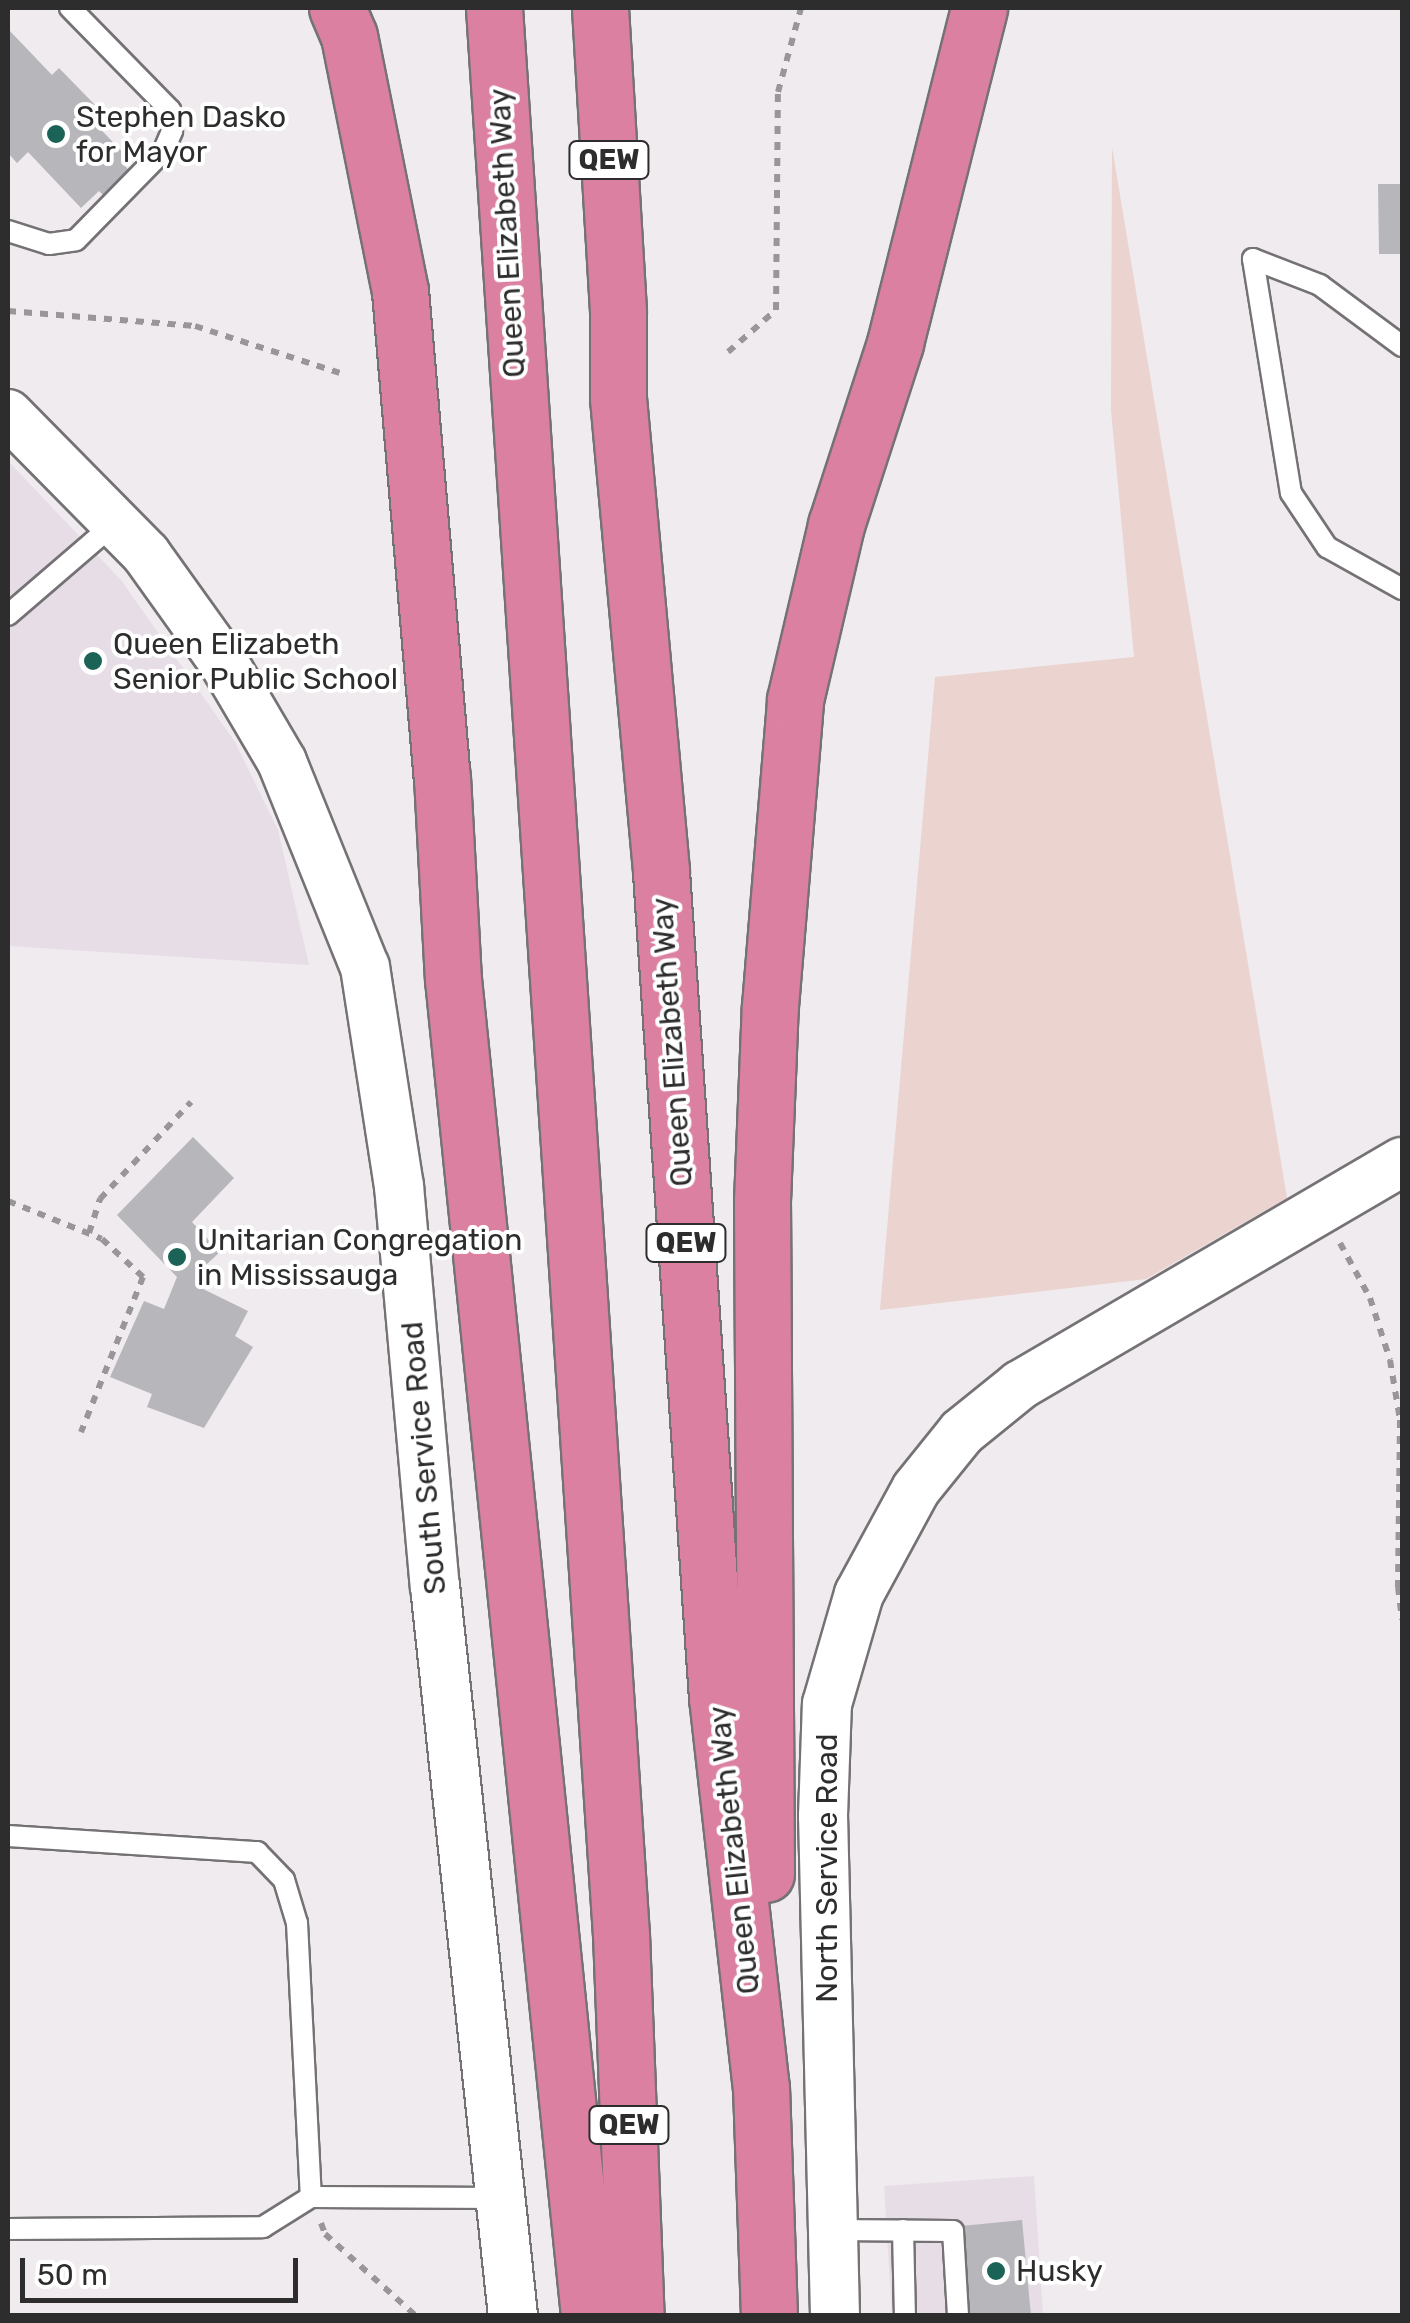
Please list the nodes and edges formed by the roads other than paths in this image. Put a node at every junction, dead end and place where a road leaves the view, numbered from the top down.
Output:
1 (70, 8) edge
2 (337, 8) edge
3 (494, 8) edge
4 (600, 8) edge
5 (979, 8) edge
6 (8, 231) edge
7 (1402, 346) edge
8 (8, 414) edge
9 (116, 522) junction
10 (1402, 589) edge
11 (8, 614) edge
12 (1402, 1162) edge
13 (8, 1836) edge
14 (761, 2087) junction
15 (311, 2197) junction
16 (501, 2198) junction
17 (8, 2229) edge
18 (832, 2230) junction
19 (903, 2230) junction
20 (513, 2316) edge
21 (589, 2316) edge
22 (636, 2316) edge
23 (769, 2316) edge
24 (835, 2316) edge
25 (905, 2316) edge
26 (958, 2316) edge

1 - 6 lane
2 - 21 highway
3 - 22 highway, Queen Elizabeth Way / QEW
4 - 14 highway, Queen Elizabeth Way / QEW
5 - 14 highway
7 - 10 lane
8 - 9 street, South Service Road
9 - 11 lane
9 - 16 street, South Service Road
12 - 18 street, North Service Road
13 - 15 lane
14 - 23 highway, Queen Elizabeth Way / QEW
15 - 16 lane
15 - 17 lane
16 - 20 street, South Service Road
18 - 19 lane
18 - 24 street, North Service Road
19 - 25 lane
19 - 26 lane

